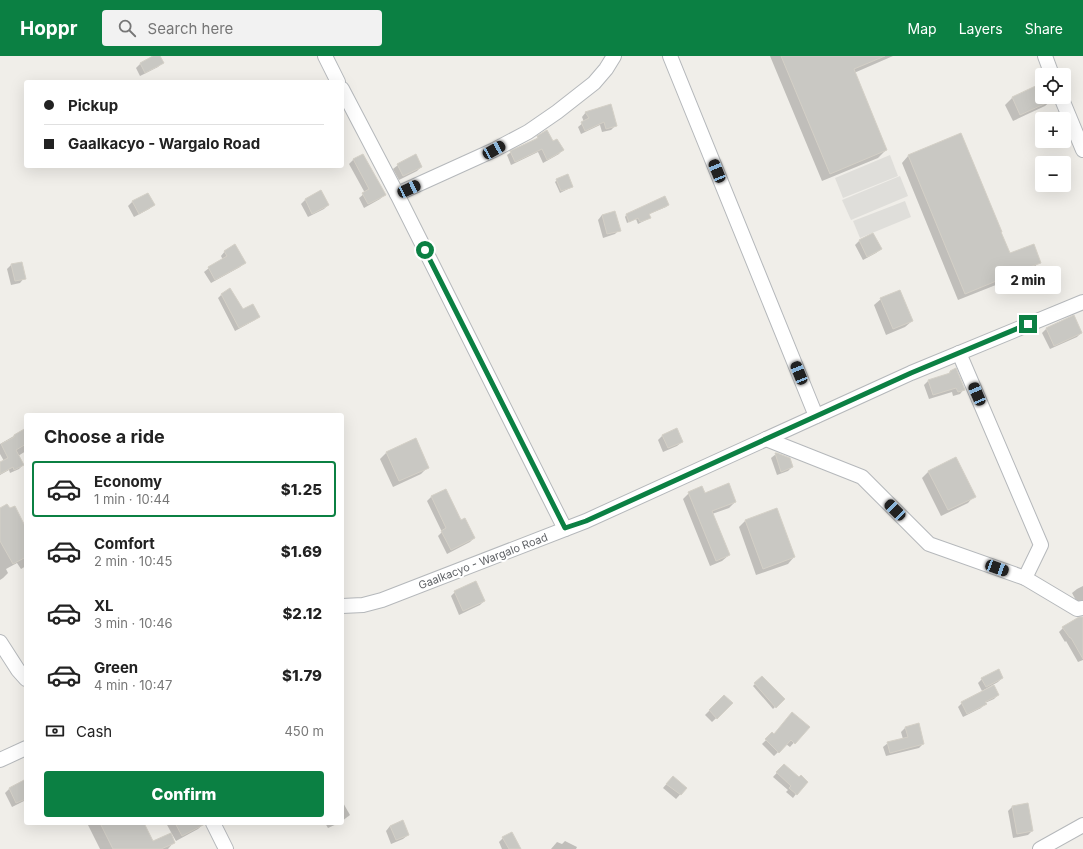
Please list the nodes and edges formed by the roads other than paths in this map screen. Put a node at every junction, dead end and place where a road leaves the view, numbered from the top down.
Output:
1 (325, 56) edge
2 (614, 56) edge
3 (670, 56) edge
4 (1045, 56) edge
5 (1049, 68) edge
6 (337, 80) edge
7 (344, 93) edge
8 (1065, 104) edge
9 (1083, 150) edge
10 (397, 194) junction
11 (1083, 302) edge
12 (959, 353) junction
13 (816, 416) junction
14 (766, 439) junction
15 (565, 528) junction
16 (1024, 578) junction
17 (344, 606) edge
18 (1083, 608) edge
19 (0, 642) edge
20 (24, 678) edge
21 (24, 749) edge
22 (0, 760) edge
23 (214, 825) edge
24 (1083, 825) edge
25 (226, 849) edge
26 (1040, 849) edge

1 - 6 street
2 - 10 street
3 - 13 street
4 - 5 street
7 - 10 street
8 - 9 street
10 - 15 street
11 - 12 street, Gaalkacyo - Wargalo Road
12 - 13 street, Gaalkacyo - Wargalo Road
12 - 16 street
13 - 14 street, Gaalkacyo - Wargalo Road
14 - 15 street, Gaalkacyo - Wargalo Road
14 - 16 street
15 - 17 street, Gaalkacyo - Wargalo Road
16 - 18 street
19 - 20 street
21 - 22 street
23 - 25 street
24 - 26 street

